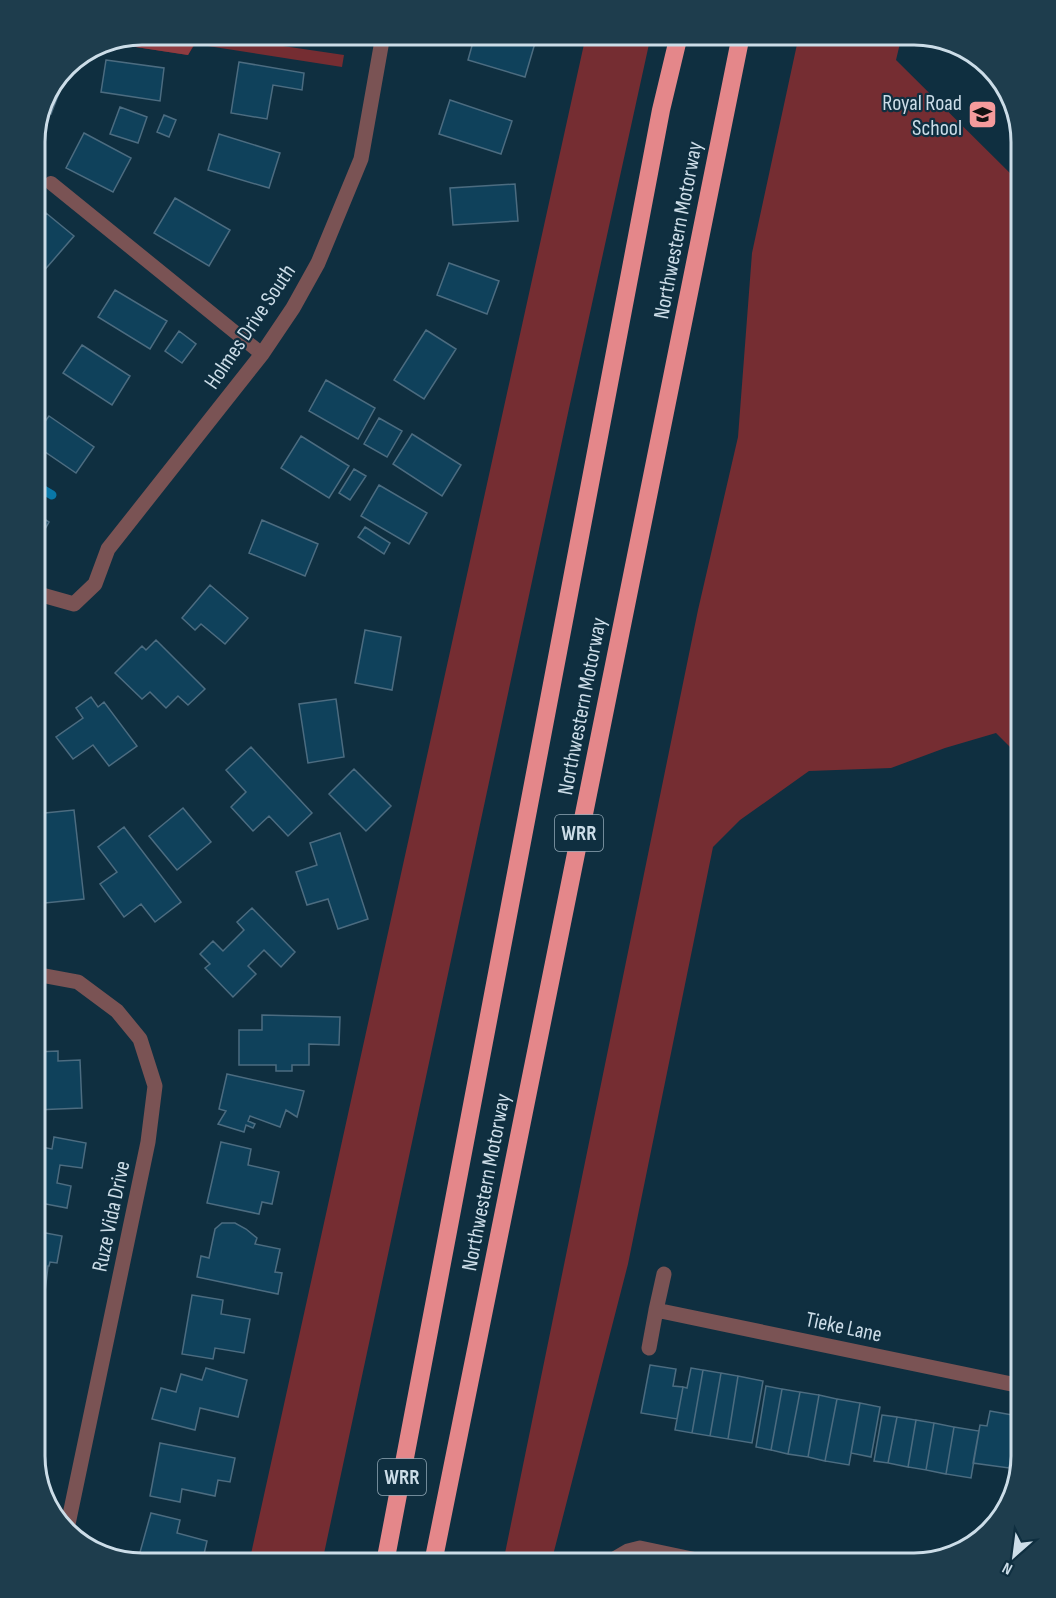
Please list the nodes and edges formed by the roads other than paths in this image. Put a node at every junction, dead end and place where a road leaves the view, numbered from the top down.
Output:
1 (381, 45) edge
2 (677, 45) edge
3 (739, 45) edge
4 (51, 183) dead end
5 (262, 354) junction
6 (45, 596) edge
7 (45, 976) edge
8 (664, 1274) dead end
9 (656, 1310) junction
10 (649, 1348) dead end
11 (1011, 1384) edge
12 (69, 1520) edge
13 (387, 1553) edge
14 (436, 1553) edge
15 (625, 1553) edge
16 (664, 1553) edge

1 - 5 street, Holmes Drive South
2 - 13 highway, Northwestern Motorway / WRR
3 - 14 highway, Northwestern Motorway / WRR
4 - 5 lane
5 - 6 street, Holmes Drive South
7 - 12 street, Ruze Vida Drive
8 - 9 street
9 - 10 street
9 - 11 street, Tieke Lane
15 - 16 street

